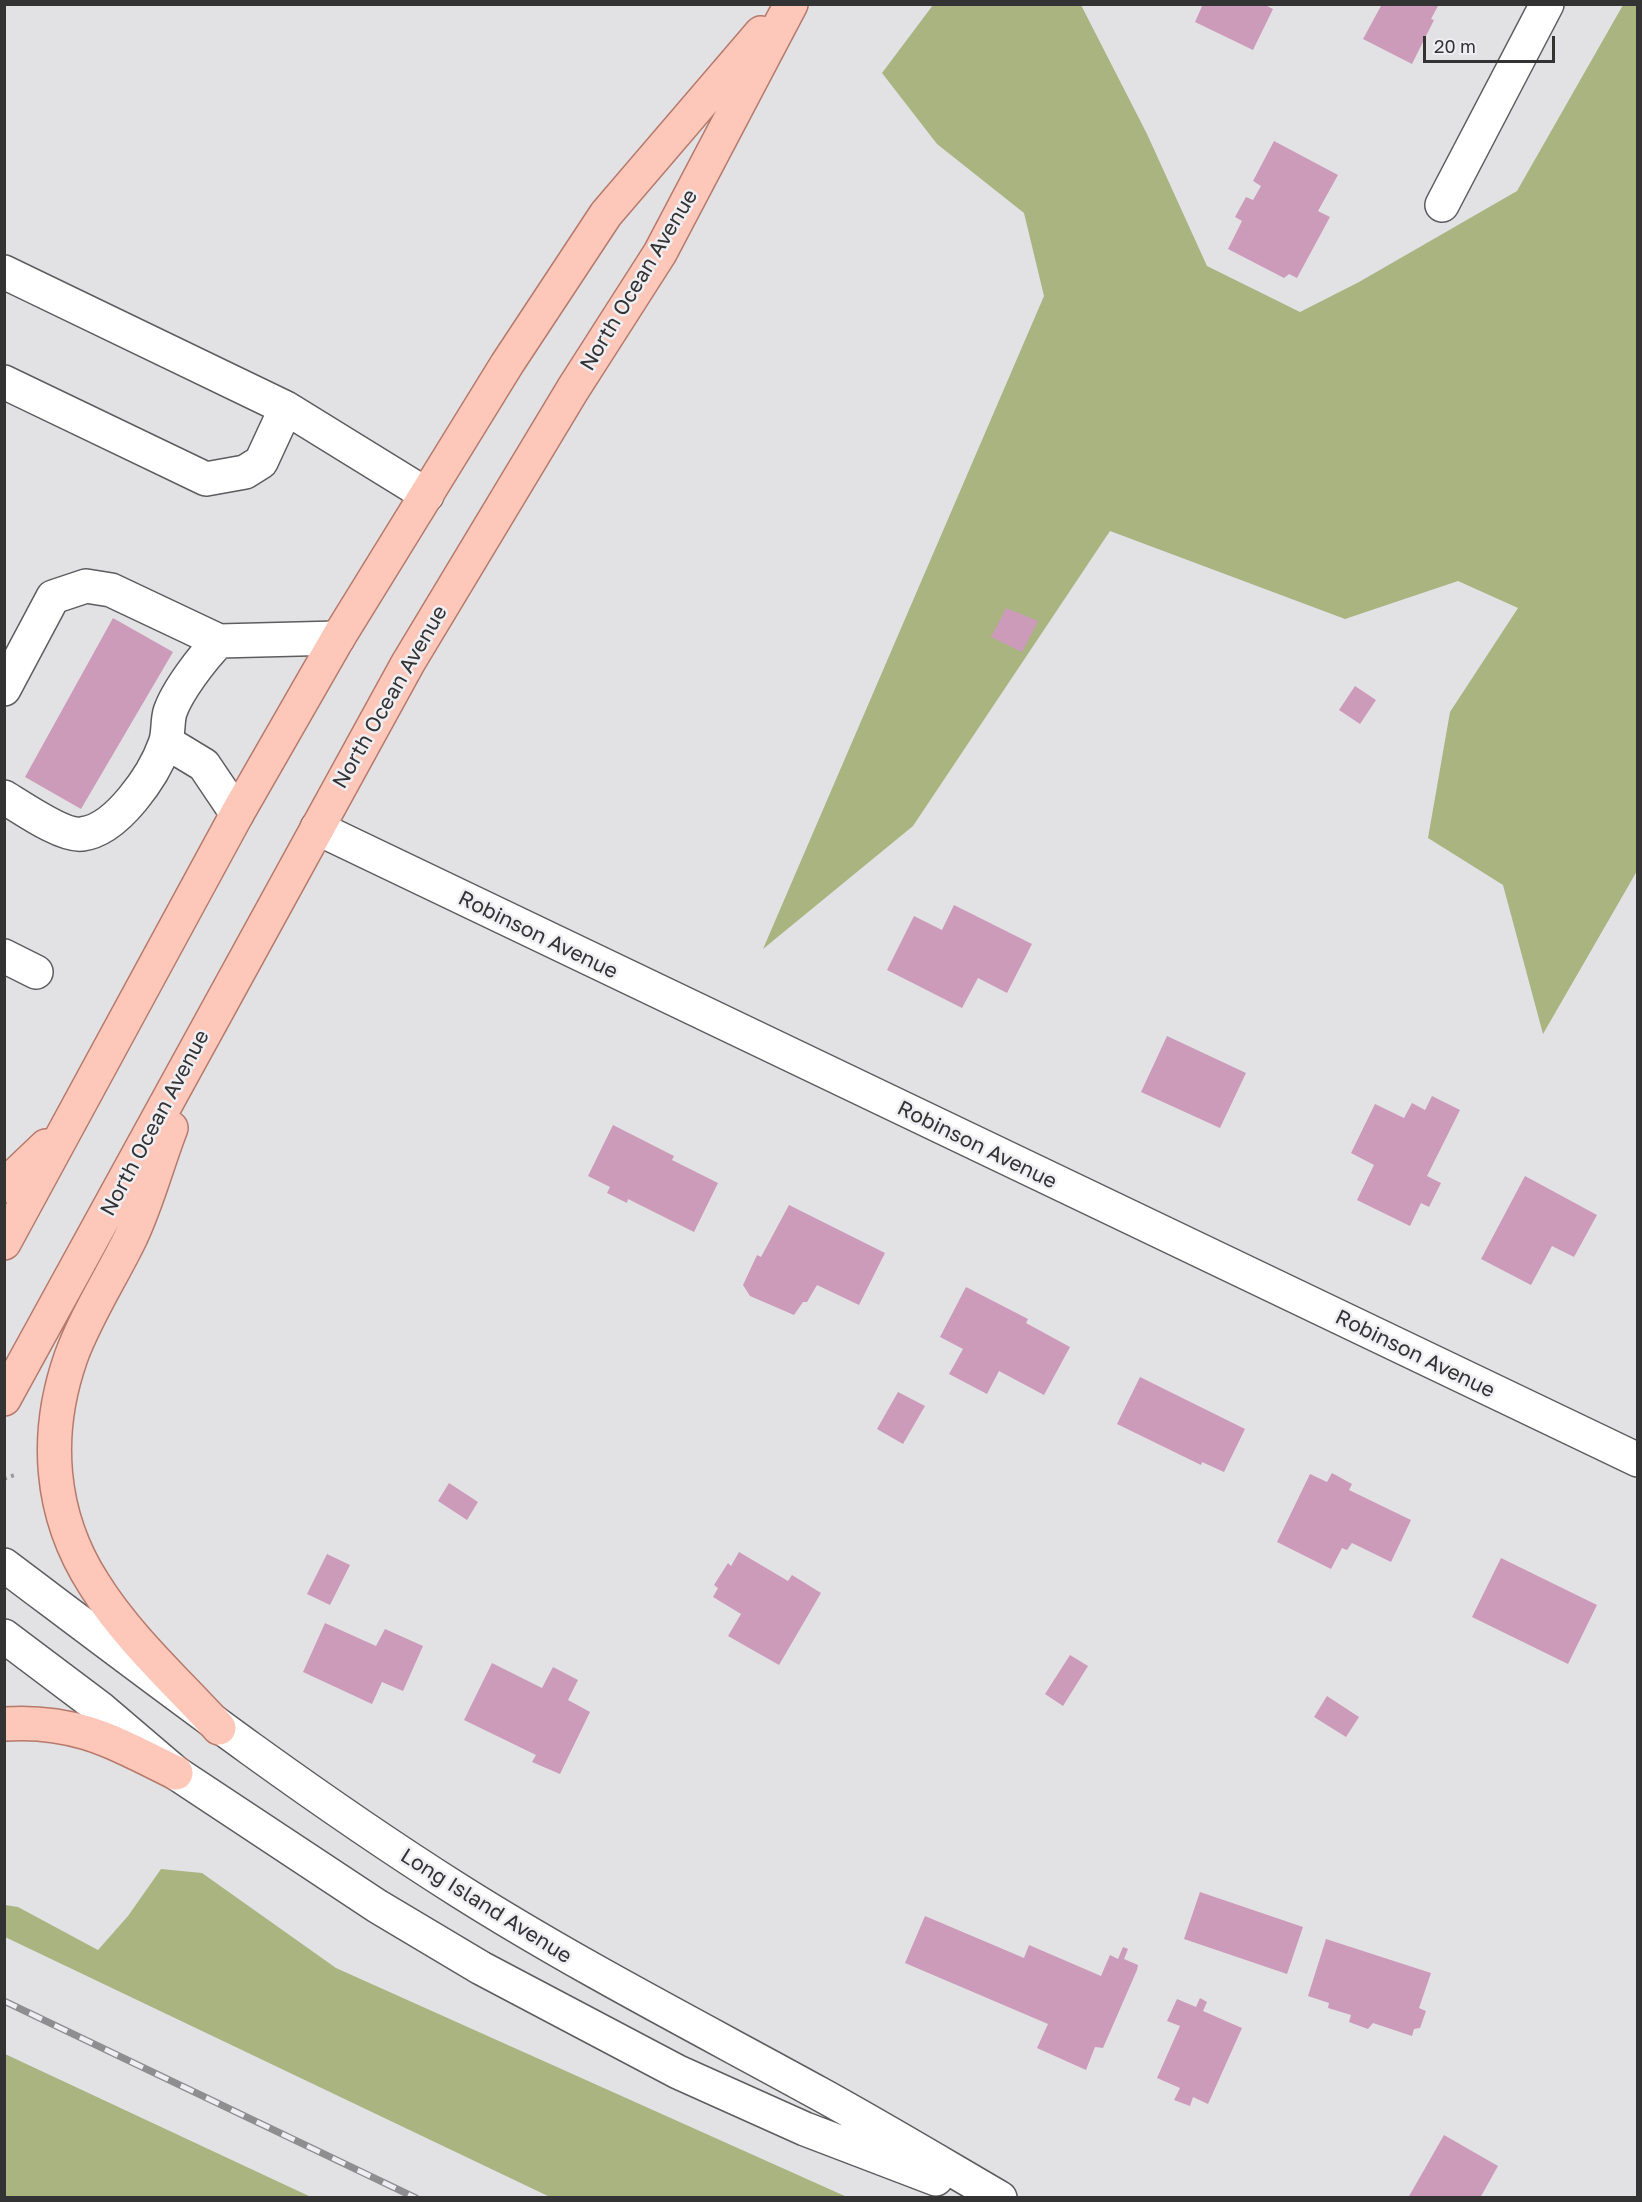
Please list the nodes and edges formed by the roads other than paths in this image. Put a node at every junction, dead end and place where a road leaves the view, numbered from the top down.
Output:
1 (786, 4) edge
2 (791, 4) edge
3 (1547, 4) edge
4 (1442, 206) dead end
5 (4, 272) edge
6 (4, 382) edge
7 (286, 408) junction
8 (427, 495) junction
9 (338, 638) junction
10 (219, 641) junction
11 (4, 689) edge
12 (166, 742) junction
13 (4, 797) edge
14 (237, 814) junction
15 (317, 828) junction
16 (4, 956) edge
17 (36, 972) dead end
18 (208, 1024) junction
19 (70, 1122) junction
20 (4, 1186) edge
21 (4, 1243) edge
22 (4, 1400) edge
23 (1638, 1460) edge
24 (4, 1565) edge
25 (4, 1636) edge
26 (4, 1724) edge
27 (219, 1728) junction
28 (176, 1773) junction
29 (985, 2198) edge
30 (1000, 2198) edge

1 - 8 main road
2 - 15 main road, North Ocean Avenue
3 - 4 street
5 - 7 street
6 - 7 street
7 - 8 street
8 - 9 main road
9 - 10 street
9 - 14 main road
10 - 11 street
10 - 12 street
12 - 13 street
12 - 14 street
14 - 19 main road
15 - 18 main road, North Ocean Avenue
15 - 23 street, Robinson Avenue
16 - 17 street
18 - 22 main road, North Ocean Avenue
18 - 27 main road
19 - 20 main road
19 - 21 main road
24 - 27 street, Long Island Avenue
25 - 28 street
26 - 28 main road
27 - 30 street, Long Island Avenue
28 - 29 street

